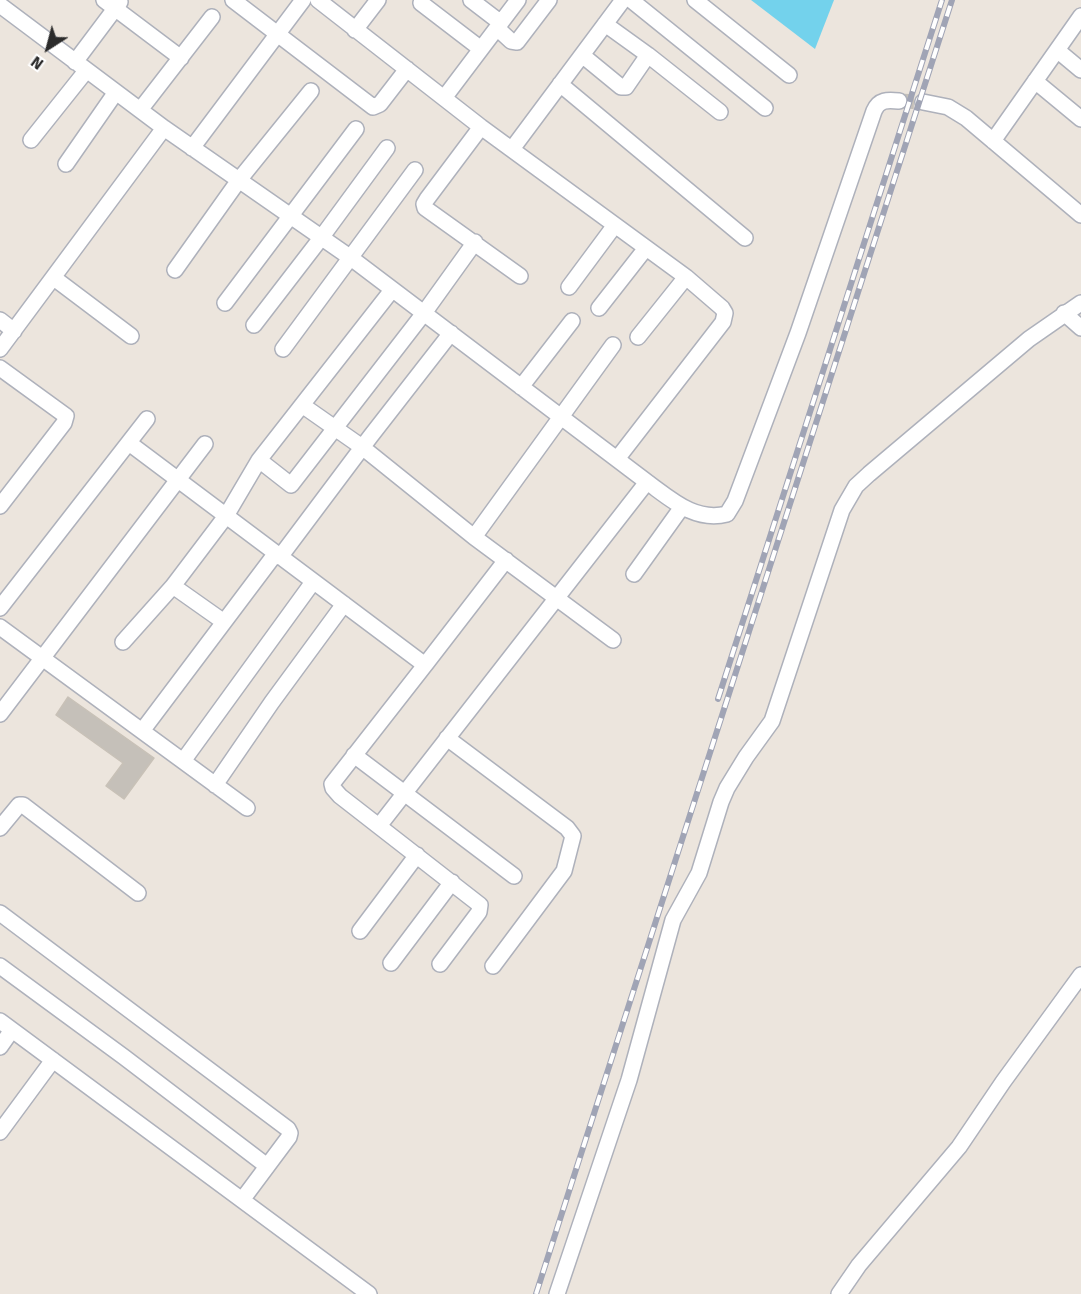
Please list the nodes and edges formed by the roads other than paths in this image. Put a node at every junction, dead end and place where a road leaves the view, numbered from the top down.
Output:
1 (233, 0) edge
2 (303, 0) edge
3 (318, 0) edge
4 (378, 0) edge
5 (471, 0) edge
6 (518, 0) edge
7 (549, 0) edge
8 (623, 0) edge
9 (631, 0) edge
10 (696, 0) edge
11 (114, 3) edge
12 (421, 3) dead end
13 (0, 4) edge
14 (1081, 16) edge
15 (212, 17) dead end
16 (605, 24) junction
17 (499, 26) junction
18 (355, 30) junction
19 (277, 33) junction
20 (481, 50) junction
21 (1058, 50) junction
22 (582, 55) junction
23 (648, 55) junction
24 (181, 58) junction
25 (81, 67) junction
26 (406, 69) junction
27 (1081, 70) edge
28 (789, 75) dead end
29 (1035, 81) junction
30 (560, 84) junction
31 (312, 91) dead end
32 (116, 92) junction
33 (444, 98) junction
34 (899, 100) tunnel mouth
35 (923, 102) tunnel mouth
36 (765, 108) dead end
37 (140, 110) junction
38 (720, 112) dead end
39 (1081, 119) edge
40 (480, 127) junction
41 (164, 128) junction
42 (356, 129) dead end
43 (31, 140) dead end
44 (993, 141) junction
45 (192, 148) junction
46 (387, 148) dead end
47 (512, 149) junction
48 (66, 164) dead end
49 (415, 170) dead end
50 (239, 180) junction
51 (1081, 215) edge
52 (290, 218) junction
53 (615, 225) junction
54 (321, 238) junction
55 (745, 238) dead end
56 (475, 242) junction
57 (646, 248) junction
58 (351, 258) junction
59 (175, 270) dead end
60 (520, 276) dead end
61 (686, 277) junction
62 (54, 278) junction
63 (569, 287) dead end
64 (392, 290) junction
65 (225, 303) dead end
66 (1081, 303) edge
67 (599, 308) dead end
68 (424, 313) junction
69 (1064, 313) junction
70 (0, 320) edge
71 (572, 321) dead end
72 (254, 324) dead end
73 (1081, 328) edge
74 (14, 331) junction
75 (451, 333) junction
76 (131, 336) dead end
77 (638, 337) dead end
78 (613, 345) dead end
79 (0, 349) edge
80 (283, 349) dead end
81 (0, 369) edge
82 (521, 387) junction
83 (302, 405) junction
84 (560, 417) junction
85 (147, 418) dead end
86 (334, 427) junction
87 (129, 443) junction
88 (205, 444) dead end
89 (362, 447) junction
90 (617, 459) junction
91 (259, 460) junction
92 (177, 480) junction
93 (647, 482) junction
94 (0, 506) edge
95 (682, 507) junction
96 (226, 516) junction
97 (474, 537) junction
98 (278, 555) junction
99 (507, 560) junction
100 (634, 574) dead end
101 (313, 582) junction
102 (172, 586) junction
103 (557, 597) junction
104 (344, 604) junction
105 (0, 608) edge
106 (224, 622) junction
107 (0, 627) edge
108 (613, 640) dead end
109 (123, 642) dead end
110 (42, 657) junction
111 (425, 665) junction
112 (0, 714) edge
113 (142, 731) junction
114 (447, 738) junction
115 (354, 755) junction
116 (183, 761) junction
117 (215, 785) junction
118 (404, 792) junction
119 (247, 808) dead end
120 (379, 826) junction
121 (0, 828) edge
122 (417, 855) junction
123 (514, 876) dead end
124 (452, 882) junction
125 (138, 893) dead end
126 (0, 913) edge
127 (360, 931) dead end
128 (391, 963) dead end
129 (440, 964) dead end
130 (0, 966) edge
131 (493, 966) dead end
132 (1081, 975) edge
133 (6, 1026) edge
134 (0, 1047) edge
135 (52, 1060) junction
136 (0, 1132) edge
137 (267, 1166) junction
138 (242, 1200) junction
139 (369, 1294) edge
140 (557, 1294) edge
141 (839, 1294) edge

1 - 19 street
2 - 19 street
3 - 18 street
4 - 18 street
5 - 17 street
6 - 17 street
7 - 17 street
8 - 16 street
9 - 36 street
10 - 28 street
11 - 24 street
11 - 25 street
12 - 20 street
13 - 25 street
14 - 21 street
15 - 24 street
16 - 22 street
16 - 23 street
17 - 20 street
18 - 26 street
19 - 26 street
19 - 45 street
20 - 33 street
21 - 27 street
21 - 29 street
22 - 23 street
22 - 30 street
23 - 38 street
24 - 37 street
25 - 32 street
25 - 43 street
26 - 33 street
29 - 39 street
29 - 44 street
30 - 47 street
30 - 55 street
31 - 50 street
32 - 37 street
32 - 48 street
33 - 40 street
34 - 95 street
35 - 44 street
37 - 41 street
40 - 47 street
40 - 56 street
41 - 45 street
41 - 62 street
42 - 52 street
44 - 51 street
45 - 50 street
46 - 54 street
47 - 53 street
49 - 58 street
50 - 52 street
50 - 59 street
52 - 54 street
52 - 65 street
53 - 57 street
53 - 63 street
54 - 58 street
54 - 72 street
56 - 60 street
56 - 68 street
57 - 61 street
57 - 67 street
58 - 64 street
58 - 80 street
61 - 77 street
61 - 90 street
62 - 74 street
62 - 76 street
64 - 68 street
64 - 83 street
66 - 69 street
68 - 75 street
68 - 86 street
69 - 73 street
69 - 140 street
70 - 74 street
71 - 82 street
74 - 79 street
75 - 82 street
75 - 89 street
78 - 84 street
81 - 94 street
82 - 84 street
83 - 86 street
83 - 91 street
84 - 90 street
84 - 97 street
85 - 87 street
86 - 89 street
86 - 91 street
87 - 92 street
87 - 105 street
88 - 92 street
89 - 97 street
89 - 98 street
90 - 93 street
91 - 96 street
92 - 96 street
92 - 110 street
93 - 95 street
93 - 103 street
95 - 100 street
96 - 98 street
96 - 102 street
97 - 99 street
98 - 101 street
98 - 106 street
99 - 103 street
99 - 111 street
101 - 104 street
101 - 116 street
102 - 106 street
102 - 109 street
103 - 108 street
103 - 114 street
104 - 111 street
104 - 117 street
106 - 113 street
107 - 110 street
110 - 112 street
110 - 113 street
111 - 115 street
113 - 116 street
114 - 118 street
114 - 131 street
115 - 118 street
115 - 120 street
116 - 117 street
117 - 119 street
118 - 120 street
118 - 123 street
120 - 122 street
121 - 125 street
122 - 124 street
122 - 127 street
124 - 128 street
124 - 129 street
126 - 137 street
130 - 137 street
132 - 141 street
133 - 134 street
133 - 135 street
135 - 136 street
135 - 138 street
137 - 138 street
138 - 139 street

